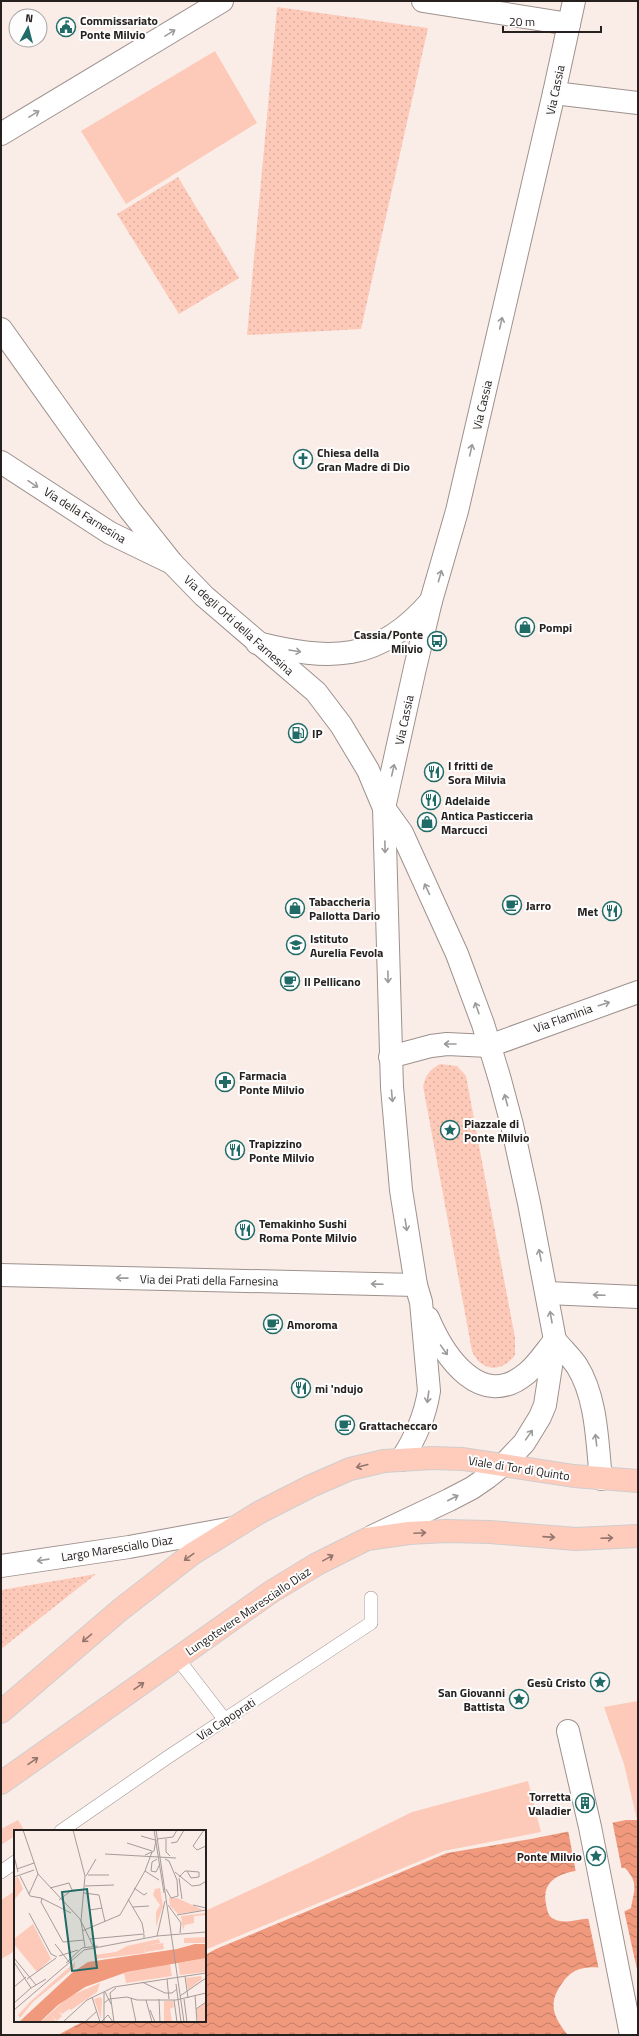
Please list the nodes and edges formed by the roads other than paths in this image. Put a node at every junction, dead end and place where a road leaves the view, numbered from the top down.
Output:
1 (222, 1) edge
2 (424, 1) edge
3 (574, 1) edge
4 (568, 24) junction
5 (554, 93) junction
6 (638, 103) edge
7 (1, 134) edge
8 (1, 329) edge
9 (1, 462) edge
10 (172, 563) junction
11 (431, 601) junction
12 (256, 643) junction
13 (384, 808) junction
14 (638, 992) edge
15 (489, 1046) junction
16 (390, 1057) junction
17 (1, 1275) edge
18 (547, 1293) junction
19 (419, 1294) junction
20 (638, 1297) edge
21 (555, 1340) junction
22 (401, 1460) junction
23 (503, 1465) junction
24 (601, 1479) junction
25 (638, 1481) edge
26 (233, 1528) junction
27 (638, 1536) edge
28 (367, 1539) junction
29 (1, 1566) edge
30 (371, 1598) dead end
31 (178, 1659) junction
32 (1, 1712) edge
33 (225, 1720) junction
34 (568, 1731) dead end
35 (1, 1783) edge
36 (62, 1830) edge
37 (14, 1863) edge
38 (1, 1872) edge
39 (631, 2035) edge

7 -> 1 street
2 - 4 street
3 - 4 street, Via Cassia
4 - 5 street, Via Cassia
5 - 6 street
11 -> 5 street, Via Cassia
8 - 10 street, Via degli Orti della Farnesina
9 -> 10 street, Via della Farnesina
10 - 12 street, Via degli Orti della Farnesina
12 -> 11 street
13 -> 11 street, Via Cassia
12 - 13 street, Via degli Orti della Farnesina
15 -> 13 street
13 -> 16 street
15 -> 14 street, Via Flaminia
15 -> 16 street
18 -> 15 street
16 -> 19 street
19 -> 17 street, Via dei Prati della Farnesina
20 -> 18 street
21 -> 18 street
19 -> 21 street
19 -> 22 street
23 -> 21 street
24 -> 21 street
22 - 23 main road, Viale di Tor di Quinto
22 -> 26 main road
23 - 24 main road, Viale di Tor di Quinto
28 -> 23 street
24 - 25 main road, Viale di Tor di Quinto
26 -> 29 street, Largo Maresciallo Diaz
26 -> 32 main road
28 -> 27 main road, Lungotevere Maresciallo Diaz
31 -> 28 main road, Lungotevere Maresciallo Diaz
30 - 33 lane, Via Capoprati
31 - 33 lane
35 -> 31 main road, Lungotevere Maresciallo Diaz
33 - 36 lane, Via Capoprati
34 - 39 street
37 - 38 lane

